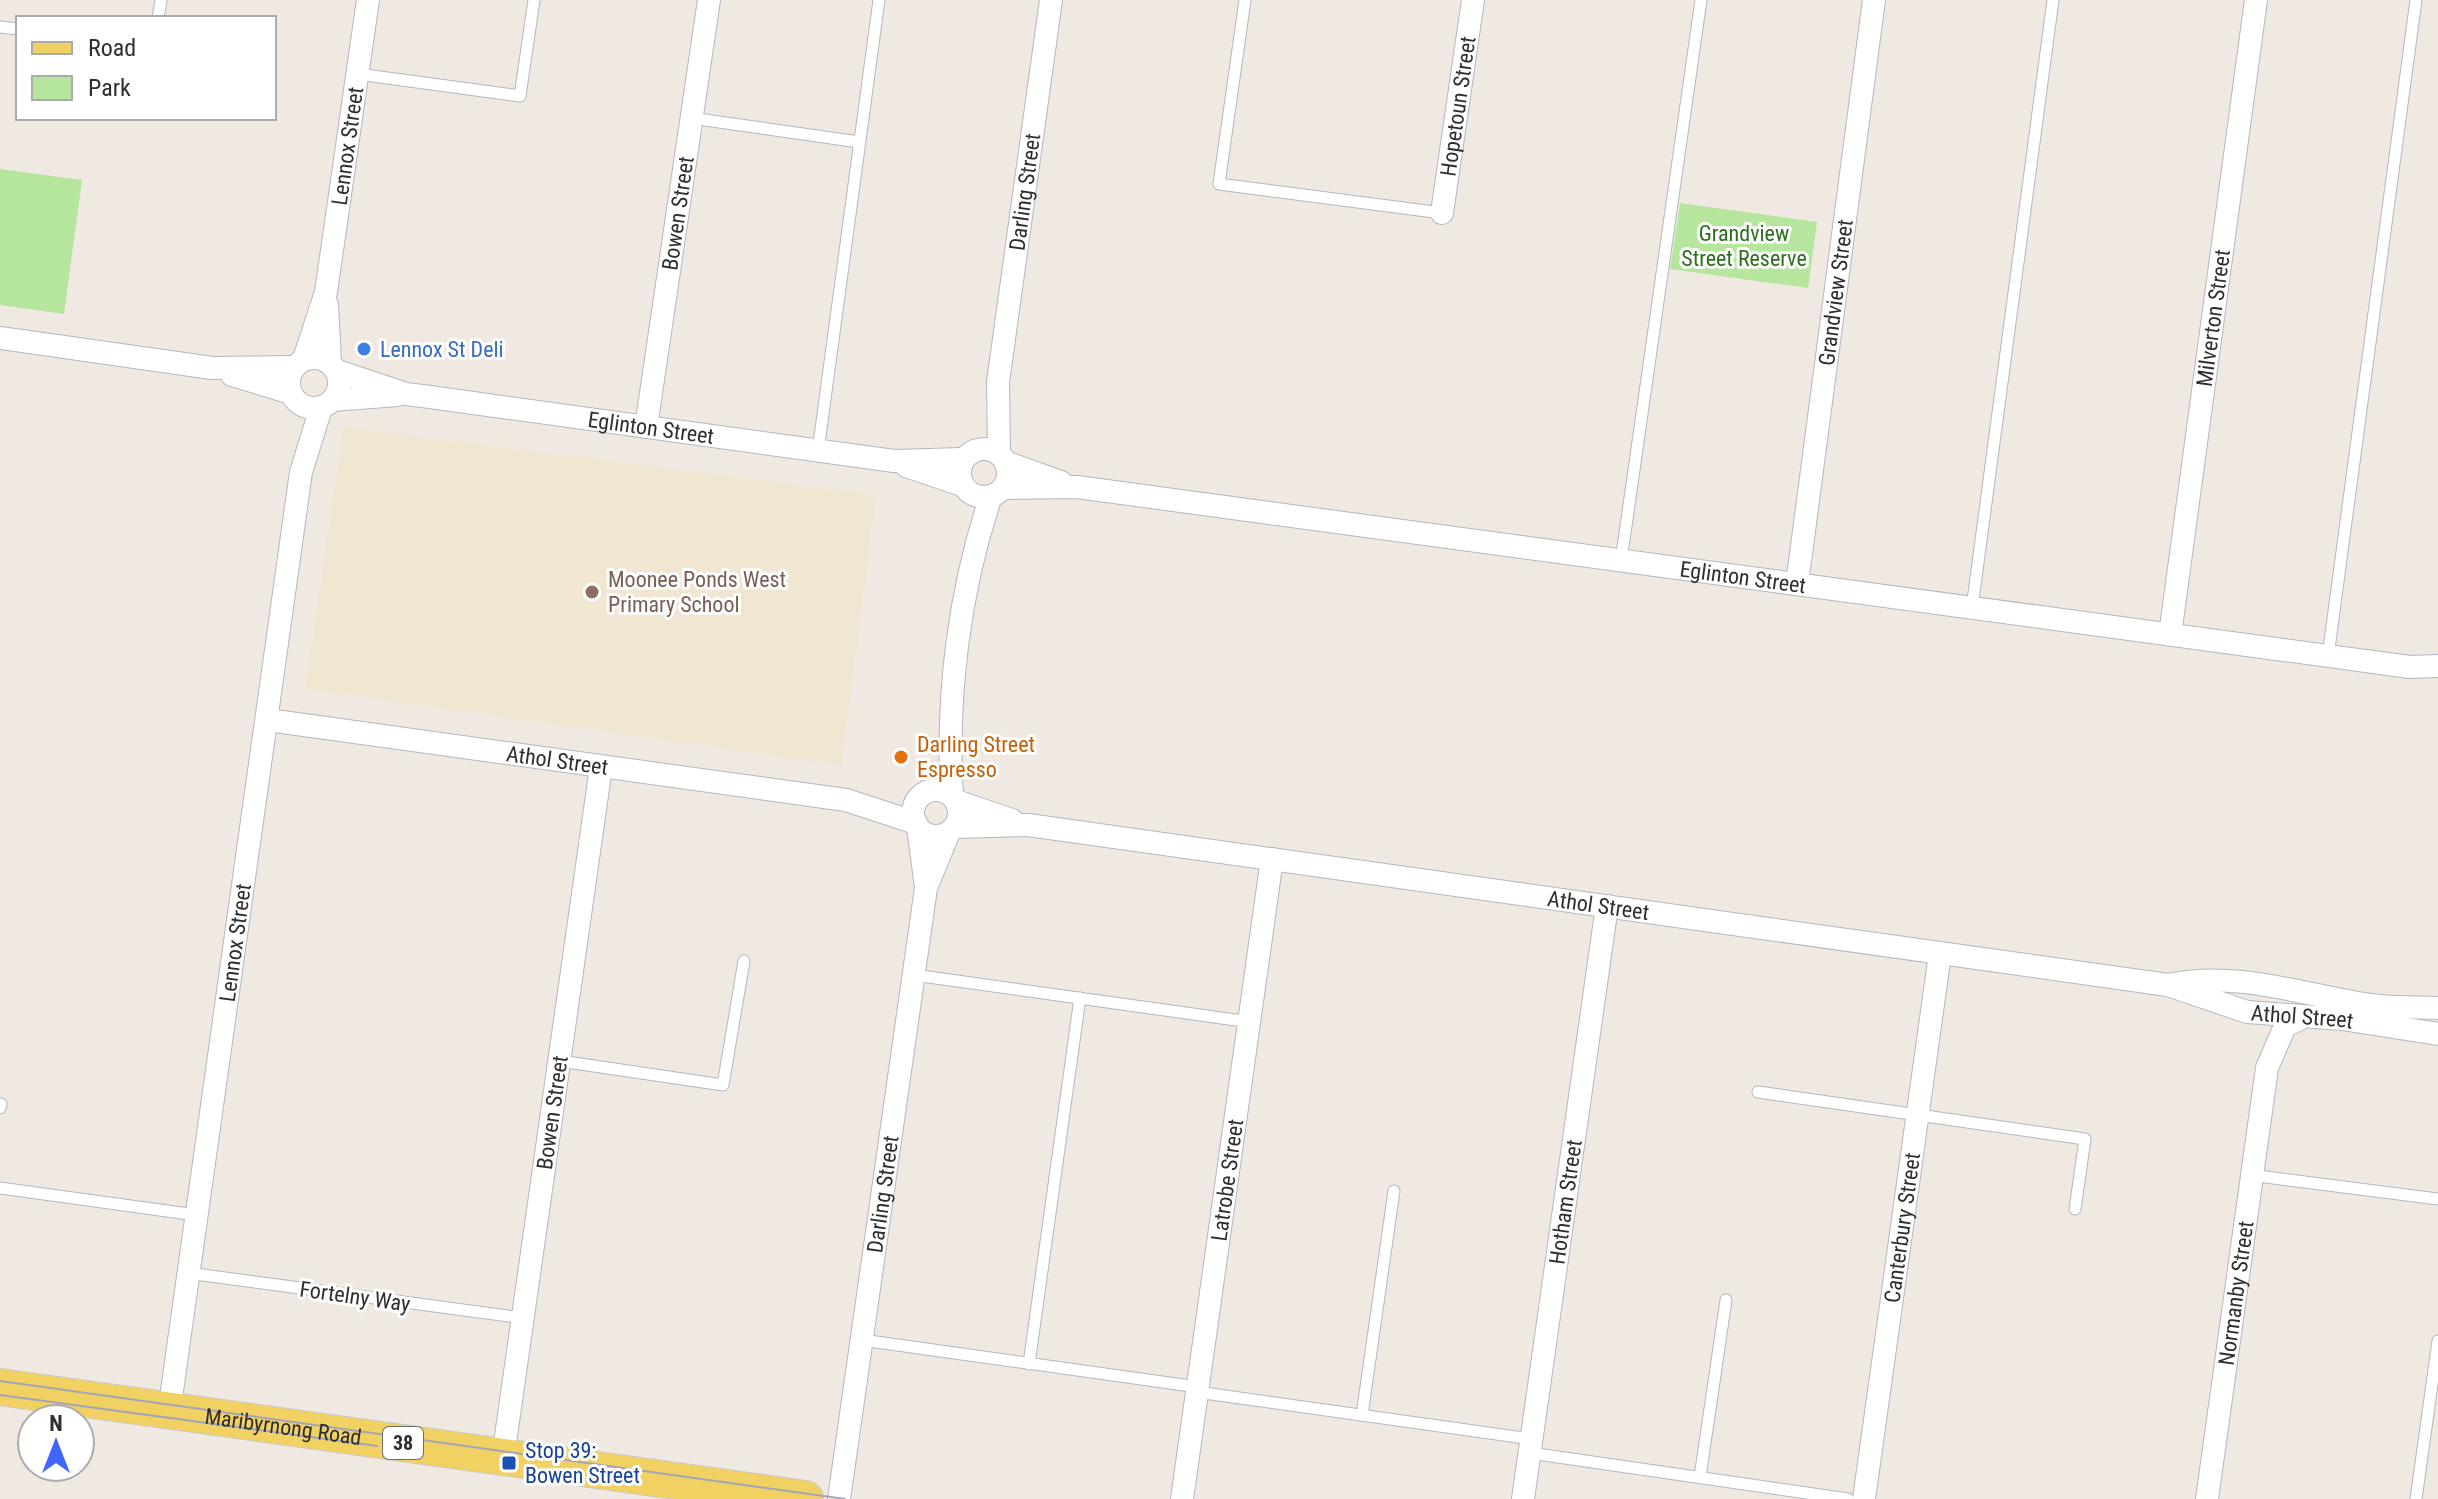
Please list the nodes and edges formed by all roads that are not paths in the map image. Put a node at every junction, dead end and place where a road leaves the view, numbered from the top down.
1 (368, 0) edge
2 (534, 0) edge
3 (709, 0) edge
4 (879, 0) edge
5 (1051, 0) edge
6 (1245, 0) edge
7 (1473, 0) edge
8 (1701, 0) edge
9 (1874, 0) edge
10 (2053, 0) edge
11 (2256, 0) edge
12 (2416, 0) edge
13 (358, 74) junction
14 (691, 118) junction
15 (859, 142) junction
16 (1442, 213) joint
17 (326, 292) junction
18 (0, 338) edge
19 (299, 363) junction
20 (334, 366) junction
21 (212, 368) junction
22 (998, 382) junction
23 (406, 394) junction
24 (311, 401) junction
25 (646, 427) junction
26 (818, 451) junction
27 (969, 455) junction
28 (1002, 458) junction
29 (894, 461) junction
30 (1077, 487) junction
31 (981, 490) junction
32 (1621, 561) junction
33 (1797, 584) junction
34 (1972, 608) junction
35 (2170, 635) junction
36 (2328, 656) junction
37 (2438, 666) edge
38 (2410, 667) junction
39 (2438, 676) edge
40 (268, 720) junction
41 (949, 726) junction
42 (601, 767) junction
43 (924, 794) junction
44 (954, 799) junction
45 (846, 800) junction
46 (917, 825) junction
47 (1028, 825) junction
48 (952, 829) junction
49 (1272, 859) junction
50 (926, 888) junction
51 (1607, 906) junction
52 (1940, 954) junction
53 (744, 961) dead end
54 (914, 975) junction
55 (2249, 984) junction
56 (2168, 985) junction
57 (2282, 989) junction
58 (1080, 998) junction
59 (2438, 1001) edge
60 (2427, 1008) edge
61 (2247, 1014) junction
62 (2290, 1021) junction
63 (1250, 1022) junction
64 (2438, 1034) edge
65 (560, 1061) junction
66 (2264, 1086) junction
67 (1758, 1092) dead end
68 (1917, 1116) junction
69 (2250, 1175) junction
70 (0, 1188) edge
71 (1394, 1191) dead end
72 (2438, 1199) edge
73 (2075, 1209) dead end
74 (196, 1215) junction
75 (188, 1273) junction
76 (1726, 1300) dead end
77 (523, 1318) junction
78 (862, 1340) junction
79 (2438, 1341) edge
80 (1029, 1364) junction
81 (0, 1387) edge
82 (1198, 1390) junction
83 (169, 1412) junction
84 (1362, 1415) junction
85 (1530, 1446) junction
86 (503, 1457) junction
87 (1700, 1477) junction
88 (767, 1496) edge
89 (805, 1499) edge
90 (839, 1499) edge
91 (1182, 1499) edge
92 (1523, 1499) edge
93 (1848, 1499) edge
94 (1864, 1499) edge
95 (2207, 1499) edge
96 (2416, 1499) edge

1 - 13 street, Lennox Street
2 - 13 lane
3 - 14 street, Bowen Street
4 - 15 lane
5 - 22 street, Darling Street
6 - 16 lane
7 - 16 street, Hopetoun Street
8 - 32 lane
9 - 33 street, Grandview Street
10 - 34 lane
11 - 35 street, Milverton Street
12 - 36 lane
13 - 17 street, Lennox Street
14 - 15 lane
14 - 25 street, Bowen Street
15 - 26 lane
17 - 19 street, Lennox Street
17 - 20 street, Lennox Street
18 - 21 street, Eglinton Street
19 - 20 street
19 - 21 street, Eglinton Street
19 - 24 street
20 - 23 street, Eglinton Street
20 - 24 street
21 - 24 street, Eglinton Street
22 - 27 street, Darling Street
22 - 28 street, Darling Street
23 - 24 street, Eglinton Street
23 - 25 street, Eglinton Street
24 - 40 street, Lennox Street
25 - 26 street, Eglinton Street
26 - 29 street, Eglinton Street
27 - 28 street
27 - 29 street, Eglinton Street
27 - 31 street
28 - 30 street, Eglinton Street
28 - 31 street
29 - 31 street, Eglinton Street
30 - 31 street, Eglinton Street
30 - 32 street, Eglinton Street
31 - 41 street
32 - 33 street, Eglinton Street
33 - 34 street, Eglinton Street
34 - 35 street, Eglinton Street
35 - 36 street, Eglinton Street
36 - 38 street, Eglinton Street
37 - 38 street, Eglinton Street
38 - 39 street, Eglinton Street
40 - 42 street, Athol Street
40 - 74 street, Lennox Street
41 - 43 street
41 - 44 street
42 - 45 street, Athol Street
42 - 65 street, Bowen Street
43 - 44 street
43 - 45 street, Athol Street
43 - 46 street
44 - 47 street, Athol Street
44 - 48 street
45 - 46 street, Athol Street
46 - 48 street
46 - 50 street, Darling Street
47 - 48 street, Athol Street
47 - 49 street, Athol Street
48 - 50 street, Darling Street
49 - 51 street, Athol Street
49 - 63 street, Latrobe Street
50 - 54 street, Darling Street
51 - 52 street, Athol Street
51 - 85 street, Hotham Street
52 - 56 street, Athol Street
52 - 68 street, Canterbury Street
53 - 65 lane
54 - 58 lane
54 - 78 street, Darling Street
55 - 56 street, Athol Street
55 - 57 street, Athol Street
55 - 61 street, Normanby Street
56 - 61 street, Athol Street
57 - 60 street, Athol Street
57 - 62 street
58 - 63 lane
58 - 80 lane
59 - 60 street
61 - 62 street, Athol Street
61 - 66 street, Normanby Street
62 - 64 street, Athol Street
62 - 66 street, Normanby Street
63 - 82 street, Latrobe Street
65 - 77 street, Bowen Street
66 - 69 street, Normanby Street
67 - 68 lane
68 - 73 lane
68 - 94 street, Canterbury Street
69 - 72 lane
69 - 95 street, Normanby Street
70 - 74 lane
71 - 84 lane
74 - 75 street, Lennox Street
75 - 77 lane, Fortelny Way
75 - 83 street, Lennox Street
76 - 87 lane
77 - 86 street, Bowen Street
78 - 80 lane
78 - 90 street, Darling Street
79 - 96 lane
80 - 82 lane
81 - 83 main road, Maribyrnong Road / 38
82 - 84 lane
82 - 91 street, Latrobe Street
83 - 86 main road, Maribyrnong Road / 38
84 - 85 lane
85 - 87 lane
85 - 92 street, Hotham Street
86 - 88 main road, Maribyrnong Road / 38
87 - 93 lane
88 - 89 main road, Maribyrnong Road / 38

